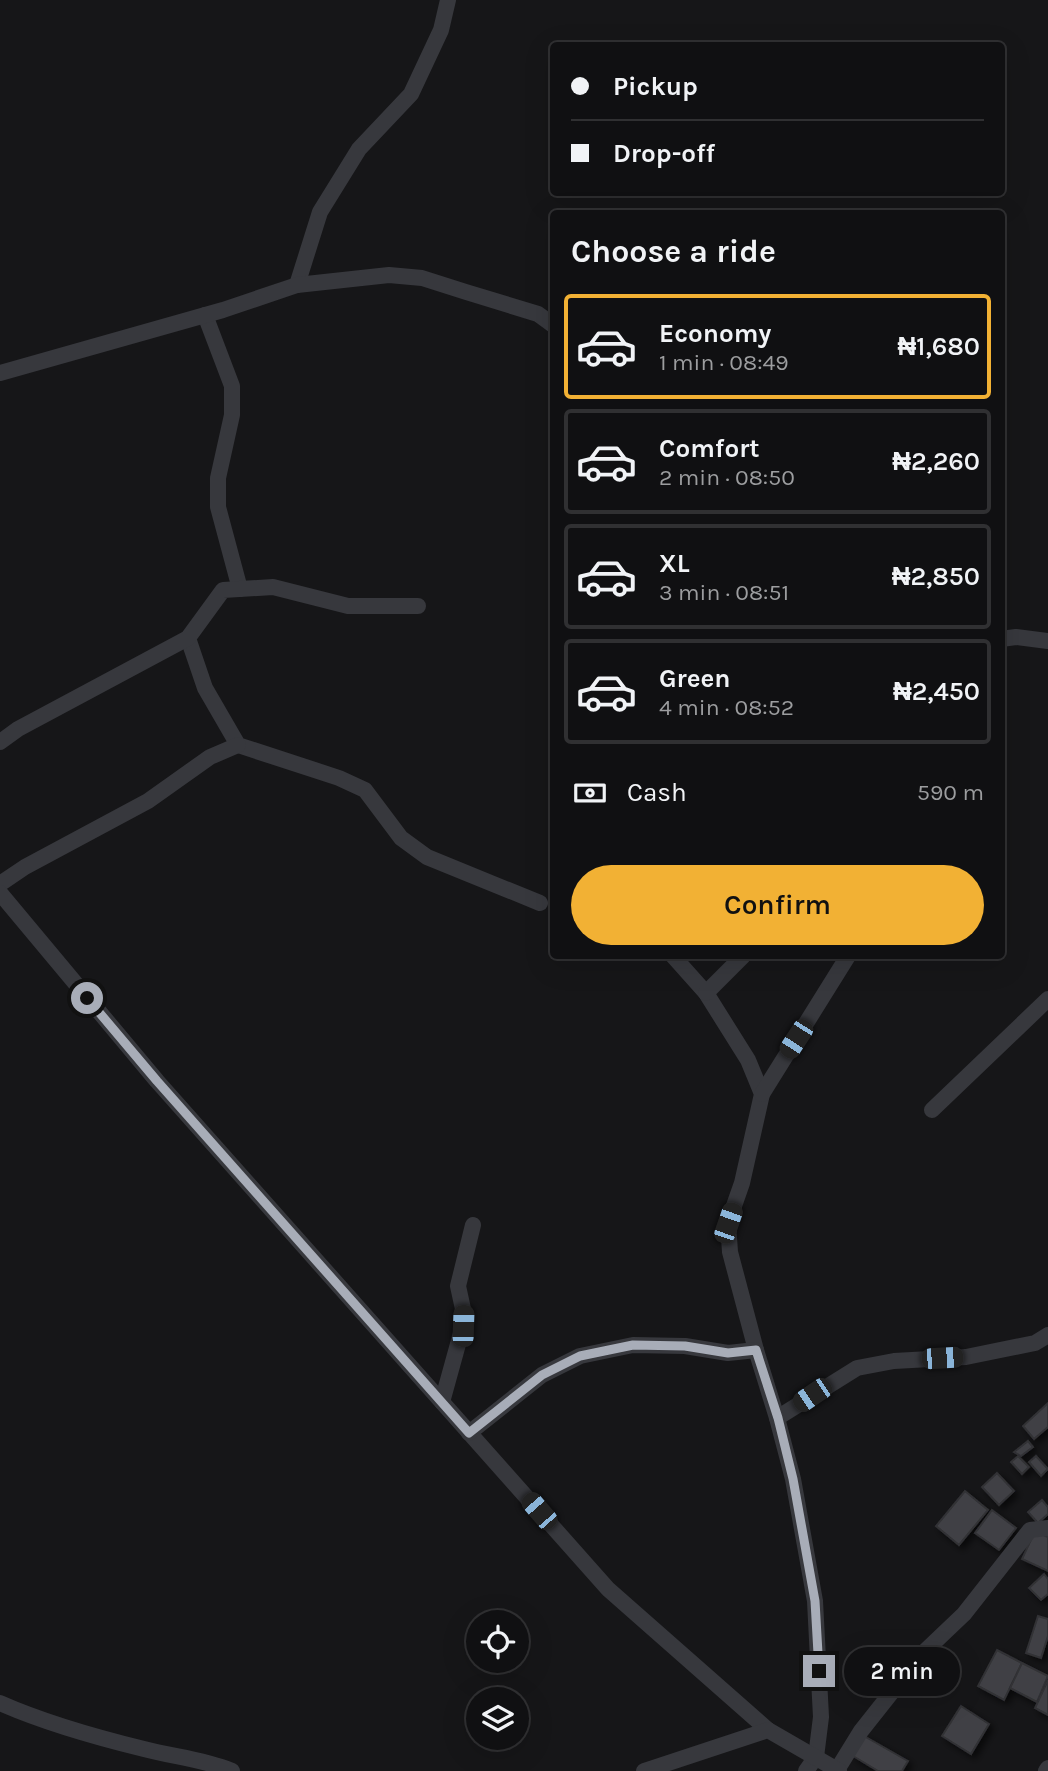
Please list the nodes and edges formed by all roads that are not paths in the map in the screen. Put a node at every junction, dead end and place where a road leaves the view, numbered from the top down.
1 (448, 0) edge
2 (298, 285) junction
3 (205, 315) junction
4 (550, 323) edge
5 (0, 373) edge
6 (240, 589) junction
7 (418, 606) dead end
8 (188, 638) junction
9 (1005, 639) edge
10 (1048, 642) edge
11 (0, 742) edge
12 (238, 745) junction
13 (0, 884) edge
14 (0, 893) edge
15 (540, 903) dead end
16 (676, 959) edge
17 (740, 959) edge
18 (846, 959) edge
19 (706, 993) junction
20 (1048, 999) edge
21 (762, 1094) junction
22 (932, 1110) dead end
23 (473, 1225) dead end
24 (1048, 1335) edge
25 (756, 1350) junction
26 (442, 1402) junction
27 (778, 1418) junction
28 (469, 1433) junction
29 (1048, 1528) edge
30 (0, 1703) edge
31 (768, 1730) junction
32 (816, 1757) junction
33 (838, 1770) edge
34 (232, 1771) edge
35 (644, 1771) edge
36 (806, 1771) edge

1 - 2 street
2 - 3 street
2 - 4 street
3 - 5 street
3 - 6 street
6 - 7 street
6 - 8 street
8 - 11 street
8 - 12 street
9 - 10 street
12 - 13 street
12 - 15 street
14 - 26 street
16 - 19 street
17 - 19 street
18 - 21 street
19 - 21 street
20 - 22 street
21 - 25 street
23 - 26 street
24 - 27 street
25 - 27 street
25 - 28 street
26 - 28 street
27 - 32 street
28 - 31 street
29 - 33 street
30 - 34 street
31 - 32 street
31 - 35 street
32 - 33 street
32 - 36 street

